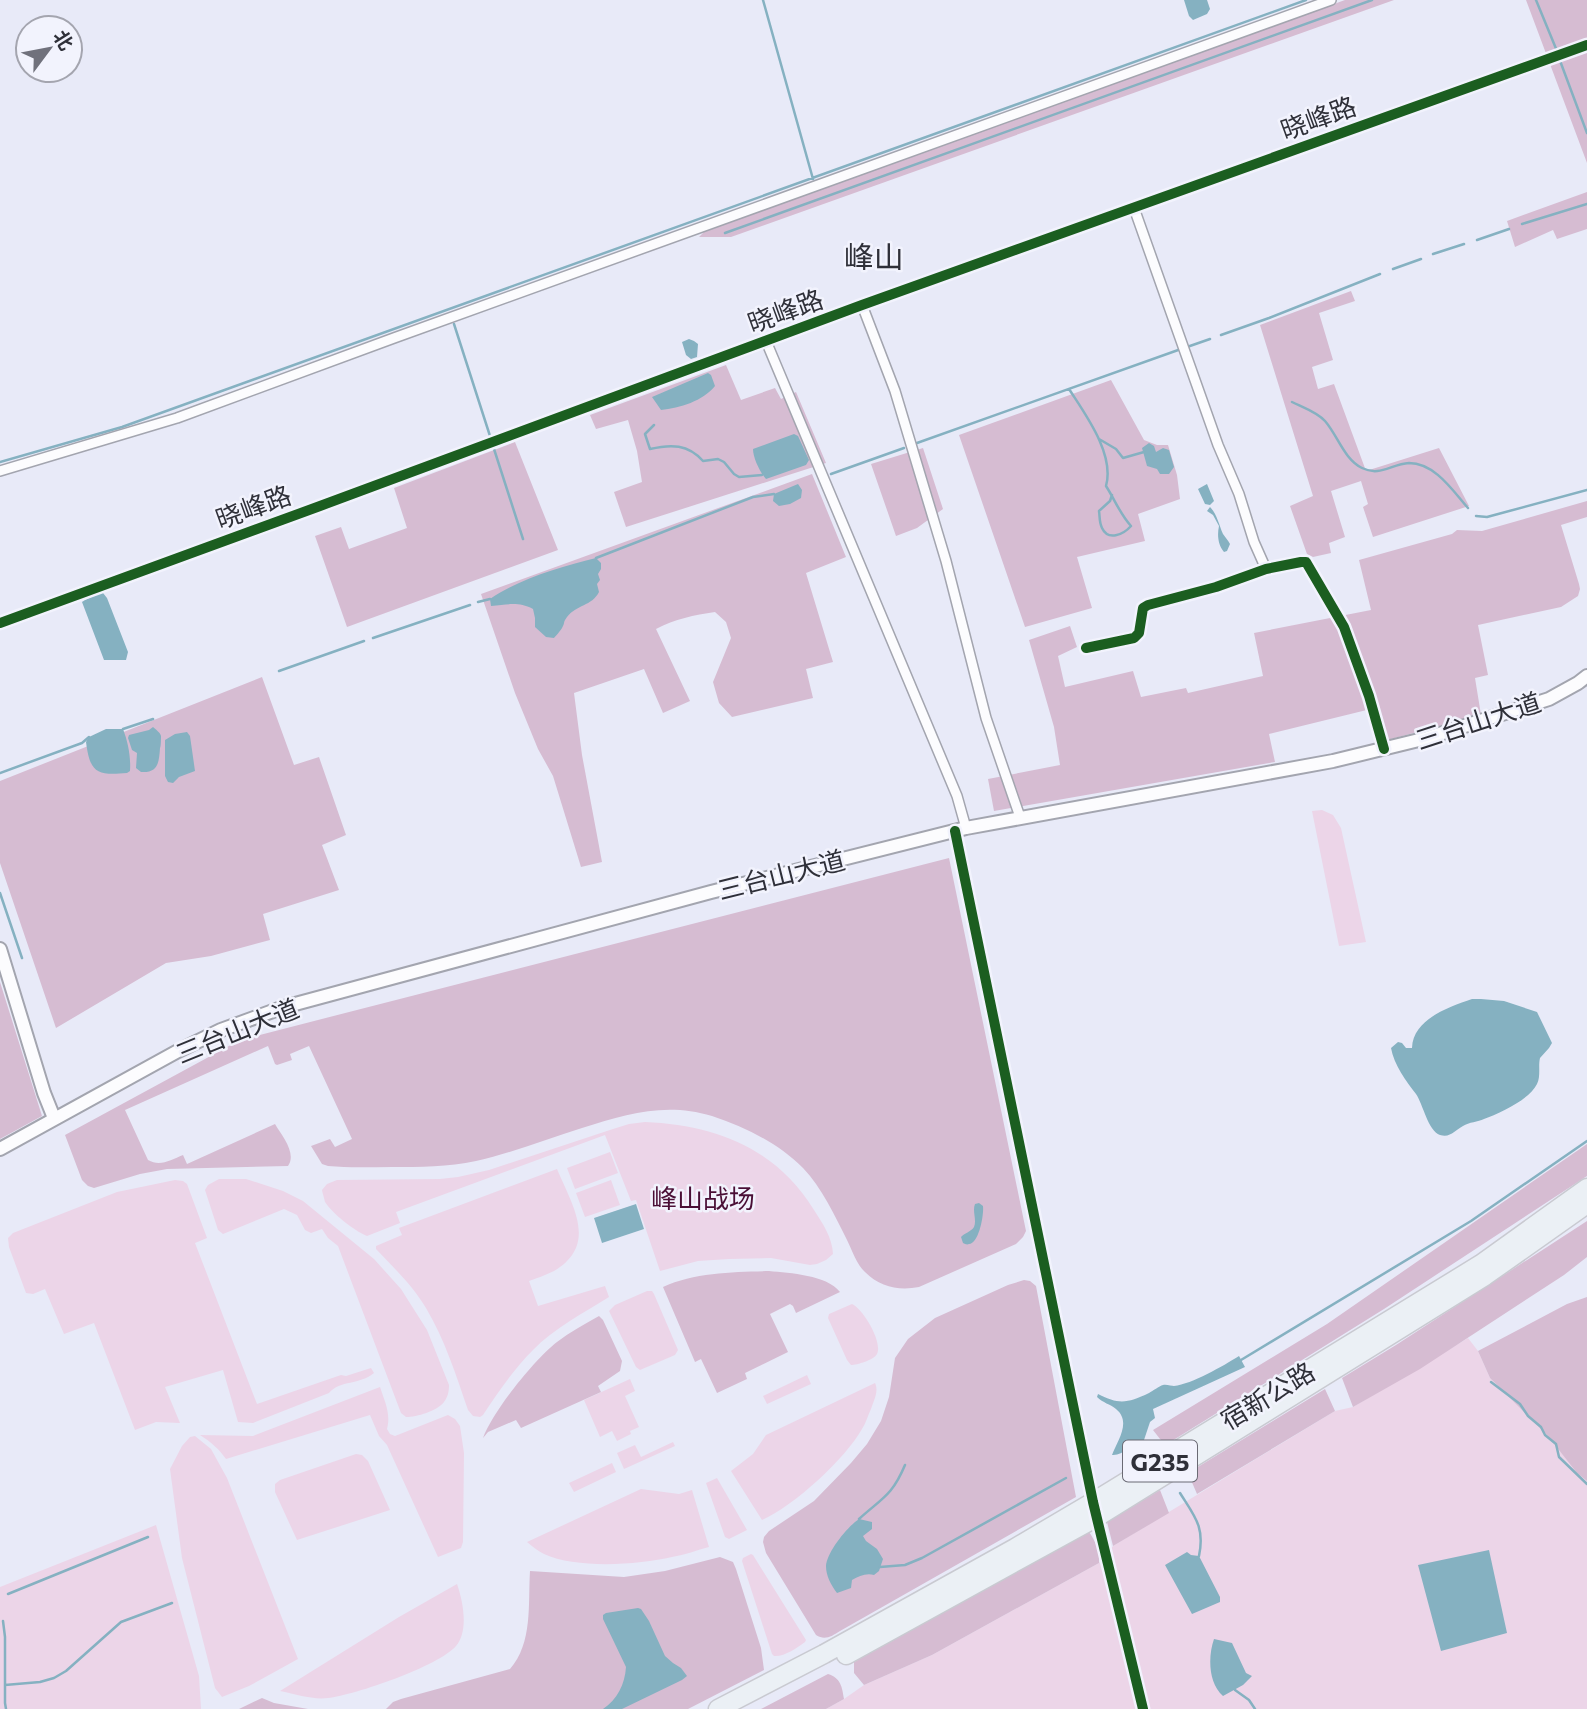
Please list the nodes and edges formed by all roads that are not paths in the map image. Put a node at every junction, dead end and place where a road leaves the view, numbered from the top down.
1 (1331, 0) edge
2 (1587, 45) edge
3 (1134, 208) junction
4 (862, 305) junction
5 (766, 341) junction
6 (0, 471) edge
7 (1266, 569) junction
8 (0, 623) edge
9 (1086, 649) dead end
10 (1587, 676) edge
11 (1587, 688) edge
12 (1549, 699) junction
13 (1384, 749) junction
14 (1020, 817) junction
15 (961, 829) junction
16 (0, 949) edge
17 (54, 1118) junction
18 (0, 1149) edge
19 (1587, 1188) edge
20 (1587, 1204) edge
21 (1095, 1509) junction
22 (718, 1709) edge
23 (744, 1709) edge
24 (1143, 1709) edge

1 - 6 street
2 - 3 street, 晓峰路
3 - 4 street, 晓峰路
3 - 7 street
4 - 5 street, 晓峰路
4 - 14 street
5 - 8 street, 晓峰路
5 - 15 street
7 - 9 street
7 - 13 street
10 - 12 main road, 三台山大道
11 - 12 main road
12 - 13 main road, 三台山大道
13 - 14 main road, 三台山大道
14 - 15 main road, 三台山大道
15 - 17 main road, 三台山大道
15 - 21 street
16 - 17 main road
17 - 18 main road, 三台山大道
19 - 21 highway, 宿新公路 / G235
20 - 21 highway, 宿新公路 / G235
21 - 22 highway, 宿新公路 / G235
21 - 23 highway, 宿新公路 / G235
21 - 24 street

